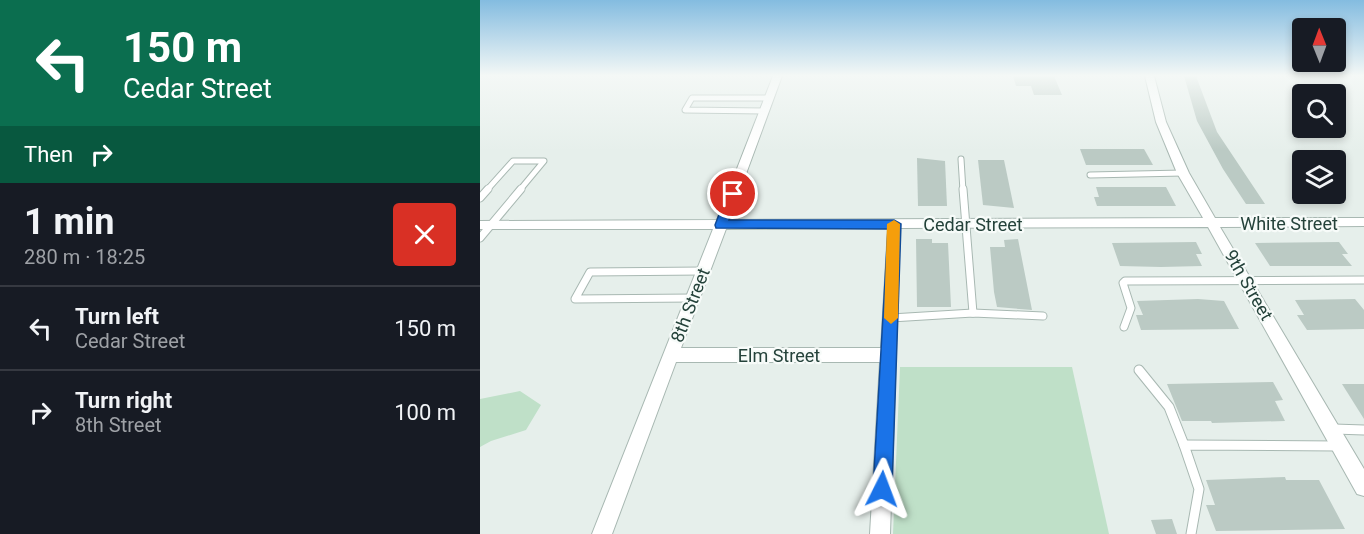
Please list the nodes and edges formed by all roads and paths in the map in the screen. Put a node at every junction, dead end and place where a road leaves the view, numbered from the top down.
1 (690, 101) edge
2 (728, 101) edge
3 (768, 101) edge
4 (1155, 101) edge
5 (767, 104) junction
6 (961, 159) dead end
7 (1183, 172) junction
8 (1090, 175) dead end
9 (480, 198) edge
10 (1364, 222) edge
11 (1213, 223) junction
12 (894, 224) junction
13 (967, 224) junction
14 (485, 225) edge
15 (721, 225) junction
16 (480, 238) edge
17 (703, 271) junction
18 (1364, 280) edge
19 (1246, 281) junction
20 (693, 298) junction
21 (973, 313) junction
22 (1044, 316) dead end
23 (891, 318) junction
24 (1124, 327) dead end
25 (670, 355) junction
26 (888, 355) junction
27 (1139, 370) dead end
28 (1331, 429) junction
29 (1364, 429) edge
30 (1184, 446) junction
31 (1341, 446) junction
32 (1364, 487) edge
33 (602, 534) edge
34 (880, 534) edge
35 (1191, 534) edge

1 - 5 lane
2 - 5 lane
3 - 5 street, 8th Street
4 - 7 street, 9th Street
5 - 15 street, 8th Street
6 - 13 lane
7 - 8 lane
7 - 11 street, 9th Street
9 - 14 lane
10 - 11 street, White Street
11 - 13 street, Cedar Street
11 - 19 street, 9th Street
12 - 13 street, Cedar Street
12 - 15 street, Cedar Street
12 - 23 street
13 - 21 lane
14 - 15 street, Cedar Street
14 - 16 lane
15 - 17 street, 8th Street
17 - 20 street, 8th Street
17 - 20 lane
18 - 19 lane
19 - 24 lane
19 - 28 street, 9th Street
20 - 25 street, 8th Street
21 - 22 lane
21 - 23 lane
23 - 26 street
25 - 26 street, Elm Street
25 - 33 street, 8th Street
26 - 34 street
27 - 30 lane
28 - 29 lane
28 - 31 street, 9th Street
30 - 31 lane
30 - 35 lane
31 - 32 street, 9th Street

